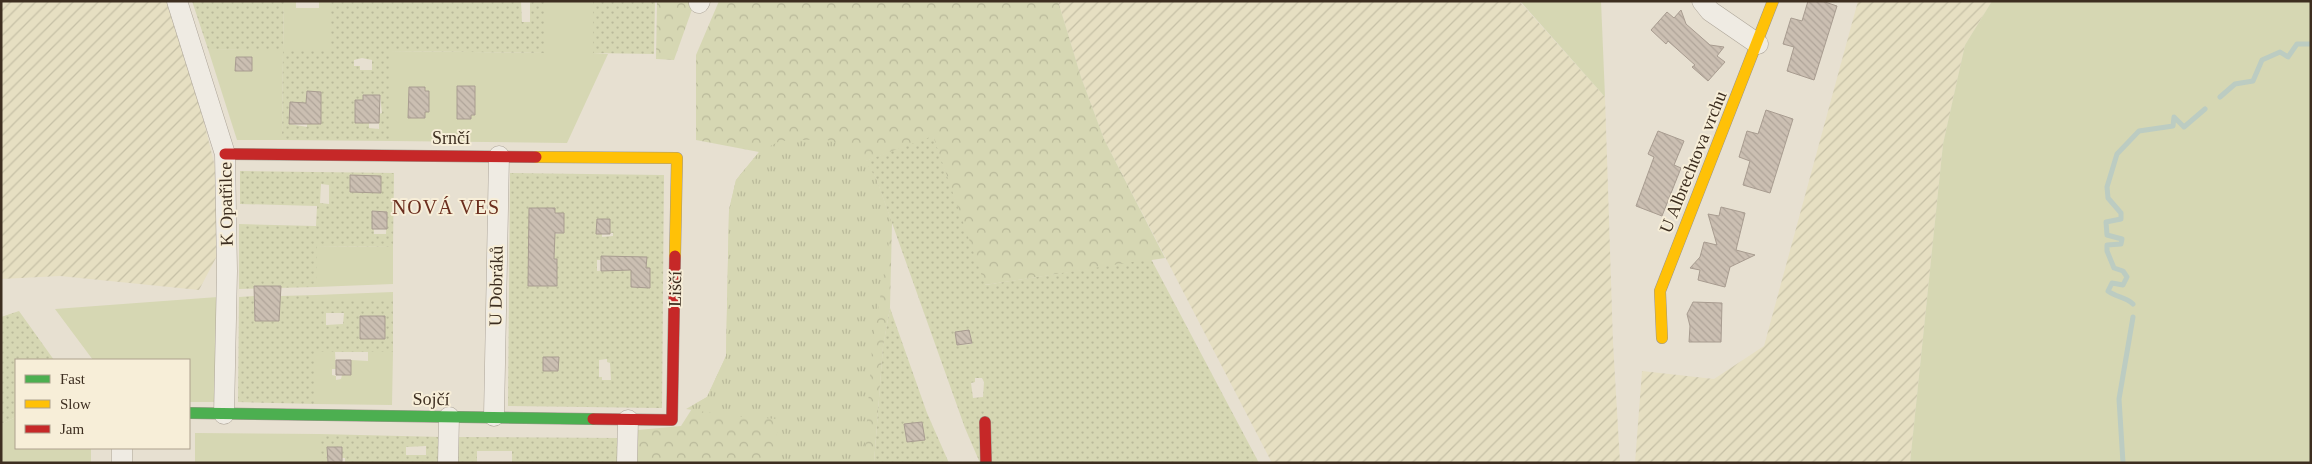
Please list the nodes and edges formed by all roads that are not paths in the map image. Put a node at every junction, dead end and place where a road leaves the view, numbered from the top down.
1 (177, 1) edge
2 (1702, 1) edge
3 (1773, 1) edge
4 (1758, 44) junction
5 (225, 154) junction
6 (498, 156) junction
7 (677, 158) joint
8 (1662, 338) dead end
9 (190, 414) edge
10 (224, 414) junction
11 (494, 416) junction
12 (449, 417) junction
13 (628, 420) junction
14 (672, 420) joint
15 (985, 422) dead end
16 (122, 449) edge
17 (122, 463) edge
18 (448, 463) edge
19 (627, 463) edge
20 (986, 463) edge

1 - 5 street, K Opatřilce
2 - 4 street
3 - 4 street, U Albrechtova vrchu
4 - 8 street, U Albrechtova vrchu
5 - 6 street, Srnčí
5 - 10 street, K Opatřilce
6 - 7 street, Srnčí
6 - 11 street, U Dobráků
7 - 14 street, Liščí
9 - 10 street, Sojčí
10 - 12 street, Sojčí
11 - 12 street, Sojčí
11 - 13 street, Sojčí
12 - 18 street
13 - 14 street, Sojčí
13 - 19 street
15 - 20 street
16 - 17 street

